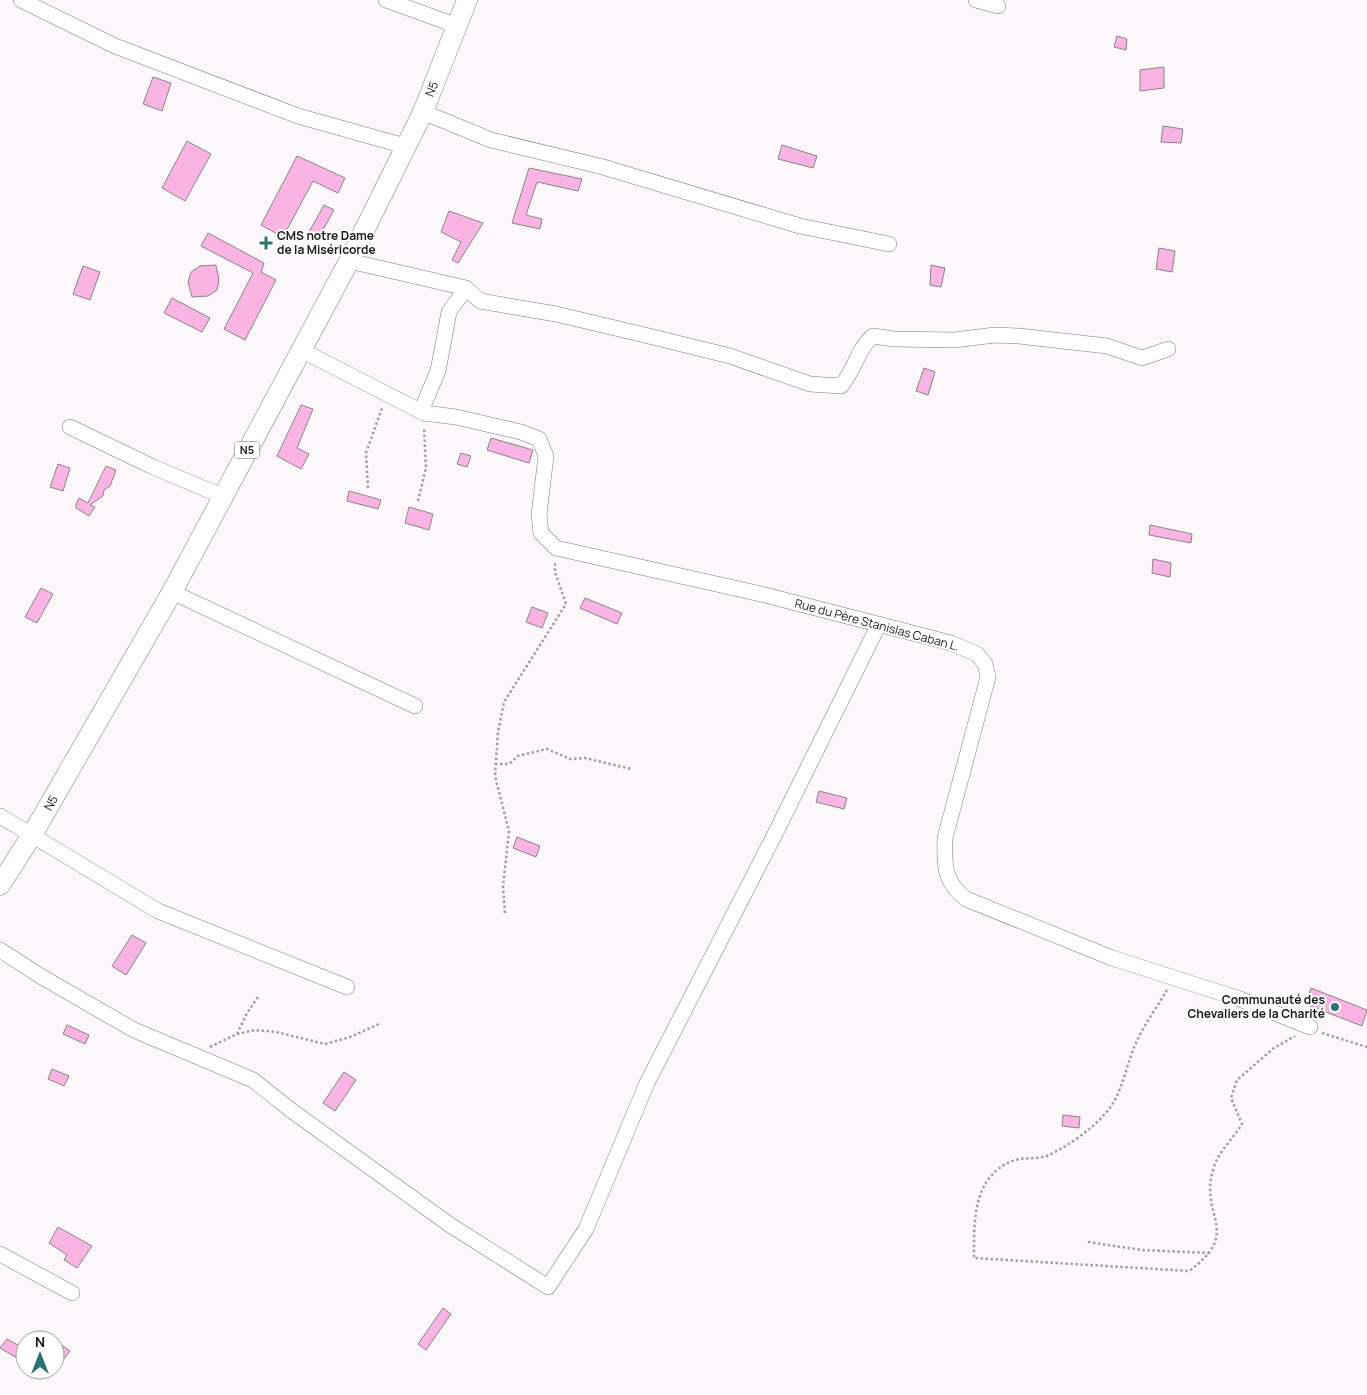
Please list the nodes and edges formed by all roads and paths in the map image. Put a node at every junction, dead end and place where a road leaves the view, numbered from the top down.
1 (21, 0) edge
2 (386, 0) edge
3 (467, 0) edge
4 (976, 0) edge
5 (998, 6) dead end
6 (458, 26) junction
7 (423, 112) junction
8 (405, 146) junction
9 (889, 244) dead end
10 (349, 261) junction
11 (466, 288) junction
12 (1168, 349) dead end
13 (301, 350) junction
14 (387, 394) junction
15 (423, 412) junction
16 (70, 428) dead end
17 (368, 488) dead end
18 (222, 496) junction
19 (418, 501) dead end
20 (556, 548) junction
21 (172, 592) junction
22 (879, 624) junction
23 (415, 706) dead end
24 (495, 764) junction
25 (631, 769) dead end
26 (0, 816) edge
27 (32, 835) junction
28 (0, 885) edge
29 (505, 913) dead end
30 (0, 950) edge
31 (1174, 978) junction
32 (347, 987) dead end
33 (258, 997) dead end
34 (379, 1024) dead end
35 (1310, 1027) junction
36 (237, 1034) junction
37 (1367, 1047) edge
38 (194, 1056) junction
39 (1088, 1242) dead end
40 (1209, 1253) junction
41 (0, 1254) edge
42 (72, 1294) dead end

1 - 8 street
2 - 6 street
3 - 6 main road, N5 / N5
4 - 5 street
6 - 7 main road, N5 / N5
7 - 8 main road, N5 / N5
7 - 9 street
8 - 10 main road, N5 / N5
10 - 11 street
10 - 13 main road, N5 / N5
11 - 12 street
11 - 15 street
13 - 14 street
13 - 18 main road, N5 / N5
14 - 15 street
14 - 17 path
15 - 19 path
15 - 20 street
16 - 18 street
18 - 21 main road, N5 / N5
20 - 22 street, Rue du Père Stanislas Caban L.
20 - 24 path
21 - 23 street
21 - 27 main road, N5 / N5
22 - 31 street, Rue du Père Stanislas Caban L.
22 - 38 street
24 - 25 path
24 - 29 path
26 - 27 street
27 - 28 main road, N5 / N5
27 - 32 street
30 - 38 street
31 - 35 street, Rue du Père Stanislas Caban L.
31 - 40 path
33 - 36 path
34 - 36 path
35 - 37 path
35 - 40 path
36 - 38 path
39 - 40 path
41 - 42 street

